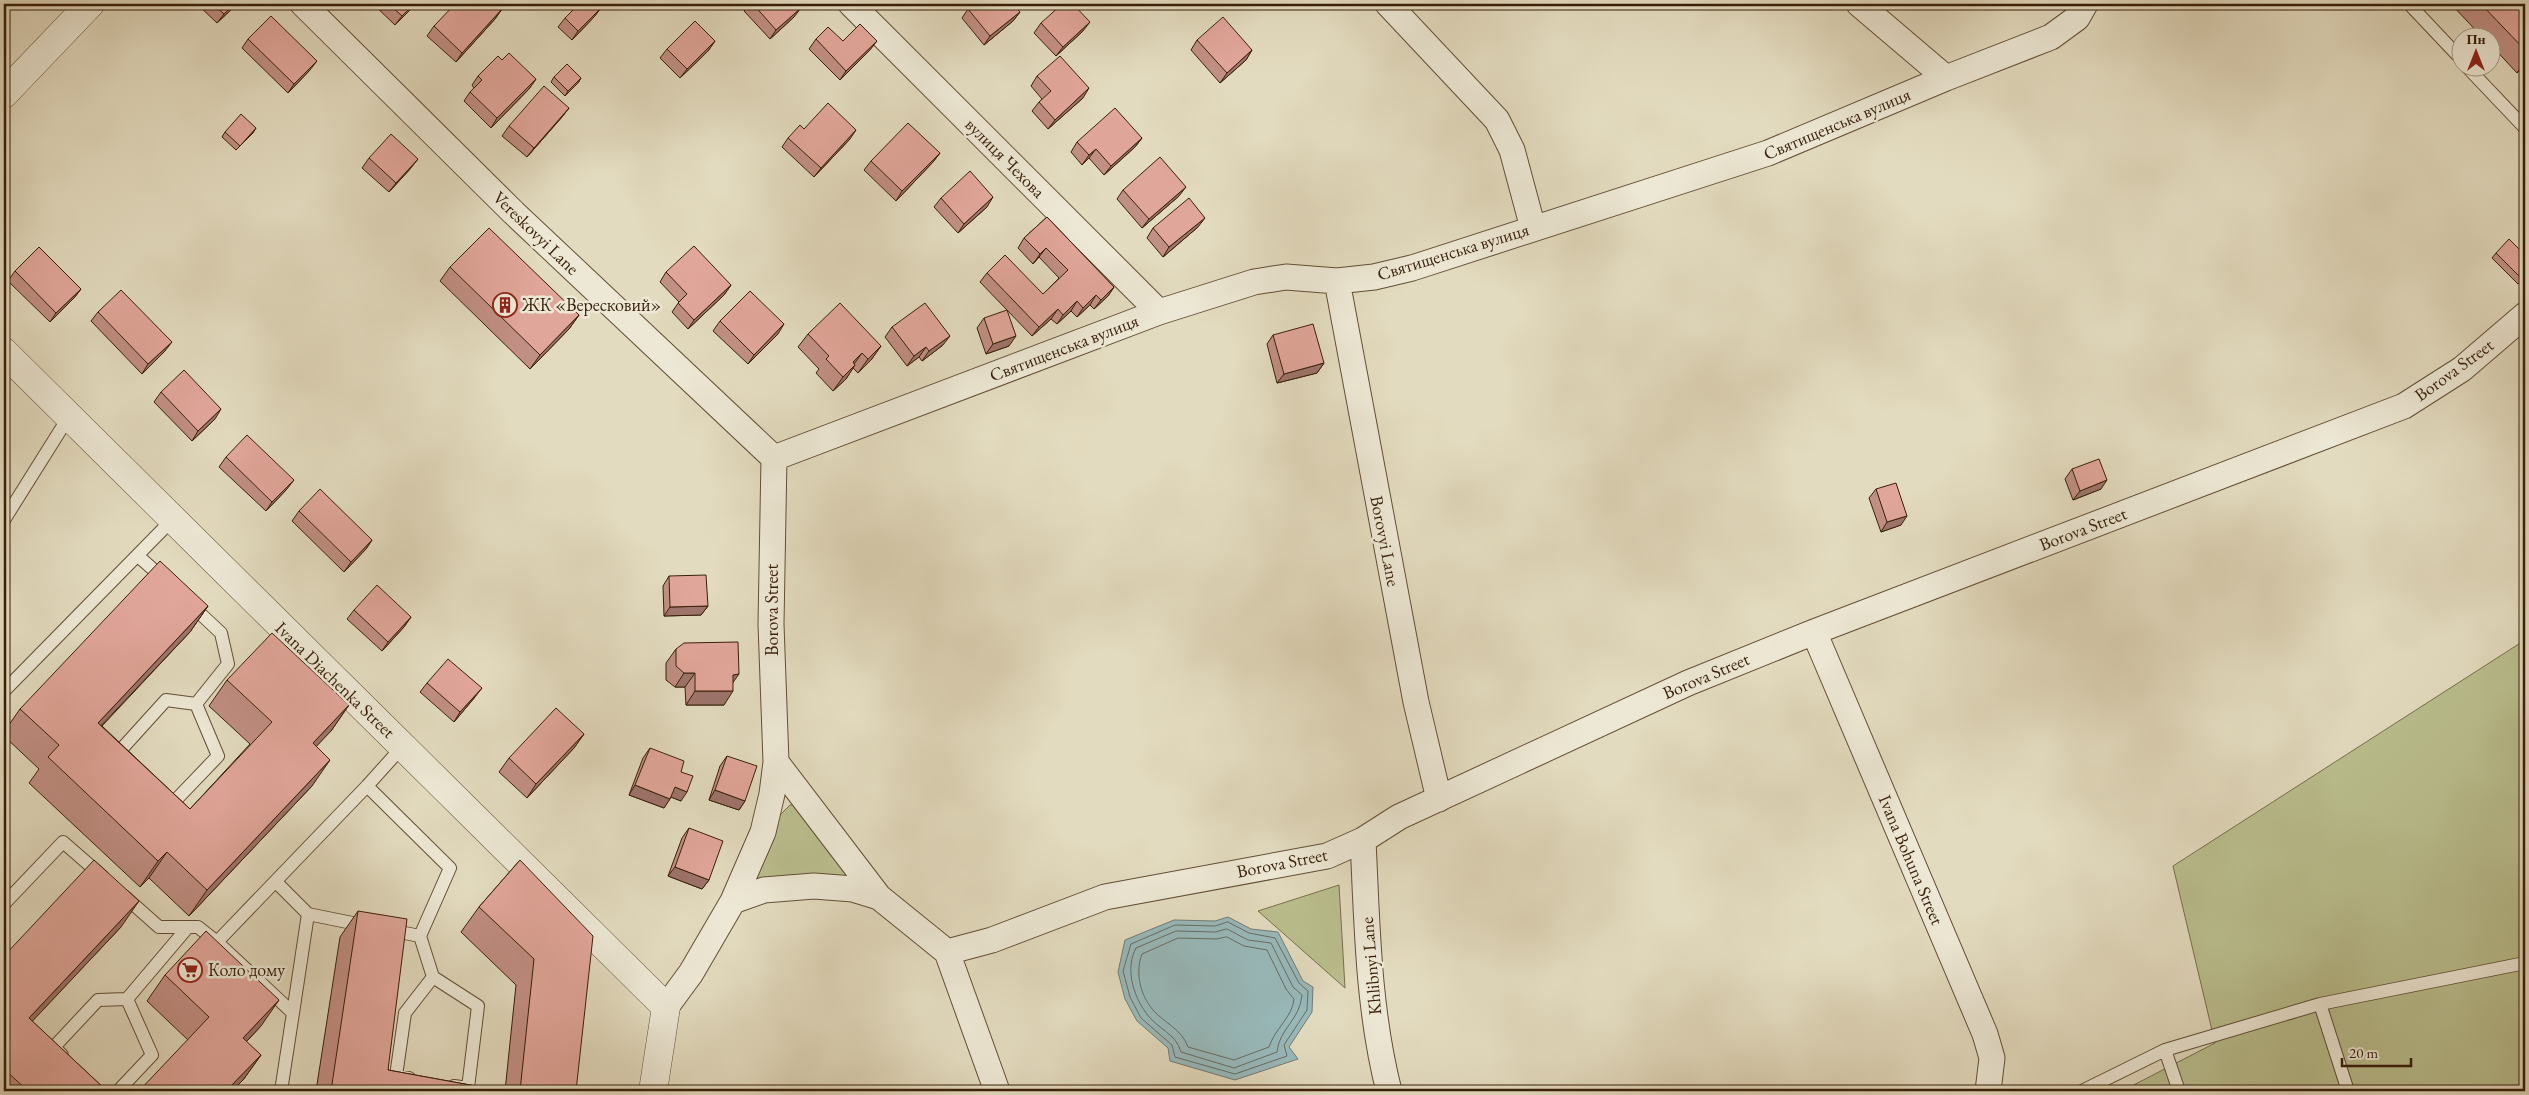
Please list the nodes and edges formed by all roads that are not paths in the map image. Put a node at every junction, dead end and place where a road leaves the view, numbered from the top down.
1 (90, 4) edge
2 (303, 4) edge
3 (850, 4) edge
4 (1388, 4) edge
5 (1859, 4) edge
6 (2086, 4) edge
7 (2408, 4) edge
8 (2452, 50) edge
9 (1946, 78) junction
10 (2478, 78) edge
11 (4, 94) edge
12 (2525, 128) edge
13 (1533, 228) junction
14 (1337, 280) junction
15 (1159, 312) junction
16 (2525, 315) edge
17 (4, 352) edge
18 (68, 418) junction
19 (774, 458) junction
20 (4, 520) edge
21 (172, 520) junction
22 (138, 556) junction
23 (1814, 632) junction
24 (4, 691) edge
25 (196, 704) junction
26 (403, 746) junction
27 (776, 762) junction
28 (131, 766) edge
29 (367, 786) junction
30 (159, 792) edge
31 (1439, 799) junction
32 (1363, 840) junction
33 (276, 882) junction
34 (879, 897) junction
35 (733, 901) junction
36 (4, 904) edge
37 (308, 914) junction
38 (188, 927) junction
39 (420, 936) junction
40 (217, 942) junction
41 (947, 952) junction
42 (2525, 963) edge
43 (433, 977) junction
44 (126, 999) junction
45 (2320, 1004) junction
46 (666, 1007) junction
47 (293, 1013) junction
48 (2165, 1050) junction
49 (74, 1066) edge
50 (423, 1080) edge
51 (441, 1084) edge
52 (118, 1091) edge
53 (281, 1091) edge
54 (653, 1091) edge
55 (997, 1091) edge
56 (1389, 1091) edge
57 (1988, 1091) edge
58 (2082, 1091) edge
59 (2178, 1091) edge
60 (2348, 1091) edge

1 - 11 street
2 - 19 street, Vereskovyi Lane
3 - 15 street, вулиця Чехова
4 - 13 street
5 - 9 street
6 - 9 street, Святищенська вулиця
7 - 8 lane
9 - 13 street, Святищенська вулиця
10 - 12 lane
13 - 14 street, Святищенська вулиця
14 - 15 street, Святищенська вулиця
14 - 31 street, Borovyi Lane
15 - 19 street, Святищенська вулиця
16 - 23 street, Borova Street
17 - 18 street, Ivana Diachenka Street
18 - 20 lane
18 - 21 street, Ivana Diachenka Street
19 - 27 street, Borova Street
21 - 22 lane
21 - 26 street, Ivana Diachenka Street
22 - 24 lane
22 - 25 lane
23 - 31 street, Borova Street
23 - 57 street, Ivana Bohuna Street
25 - 28 lane
25 - 30 lane
26 - 29 lane
26 - 46 street, Ivana Diachenka Street
27 - 34 street
27 - 35 street, Borova Street
29 - 33 lane
29 - 39 lane
31 - 32 street, Borova Street
32 - 41 street, Borova Street
32 - 56 street, Khlibnyi Lane
33 - 37 lane
33 - 40 lane
34 - 35 street
34 - 41 street
35 - 46 street, Borova Street
36 - 38 lane
37 - 39 lane
37 - 47 lane
38 - 40 lane
38 - 44 lane
39 - 43 lane
40 - 47 lane
41 - 55 street
42 - 45 lane
43 - 50 lane
43 - 51 lane
44 - 49 lane
44 - 52 lane
45 - 48 lane
45 - 60 lane
46 - 54 street, Borova Street
47 - 53 lane
48 - 58 lane
48 - 59 lane

